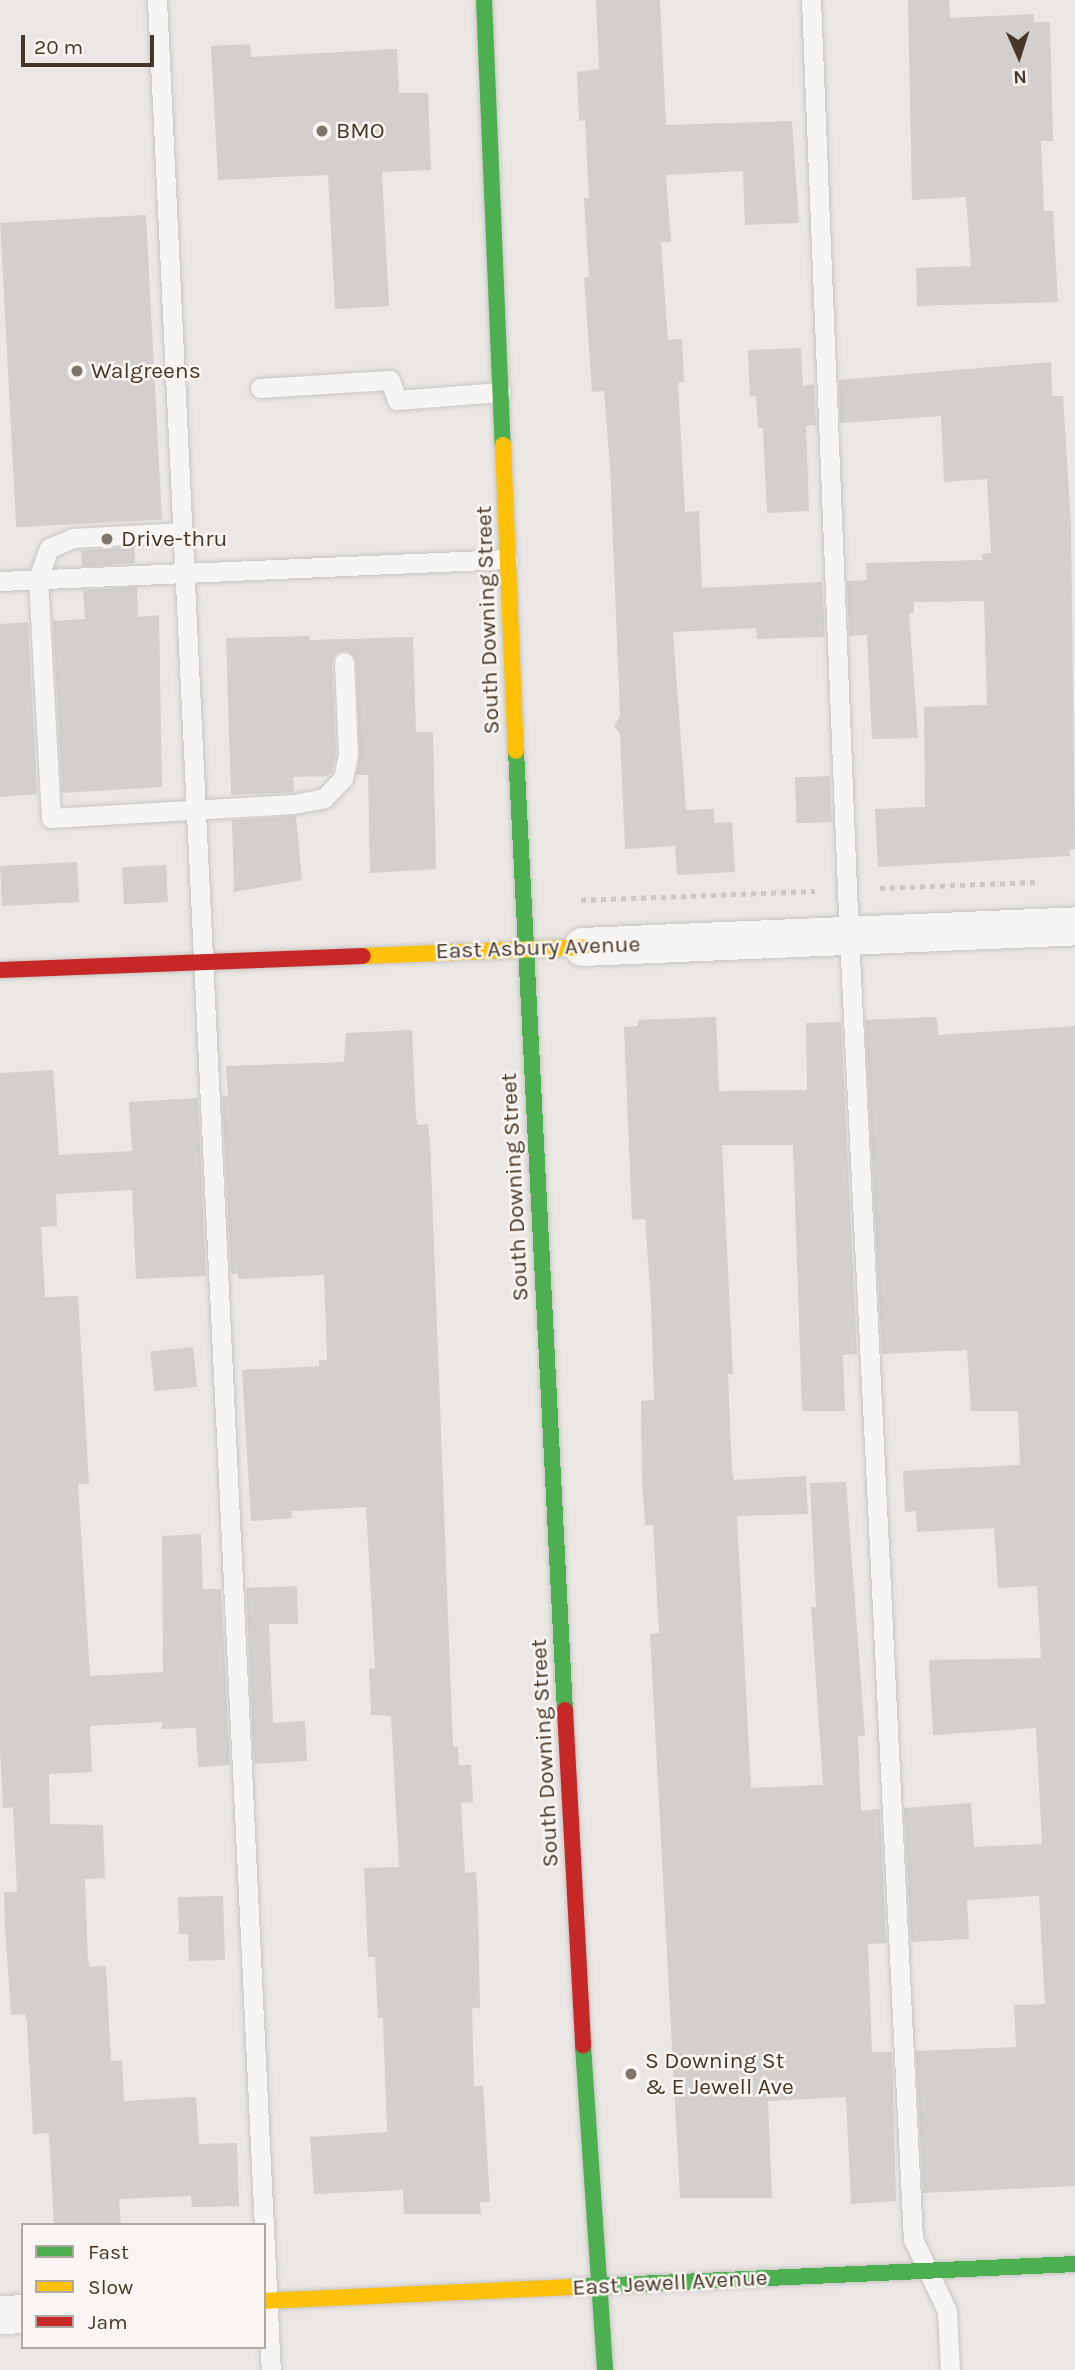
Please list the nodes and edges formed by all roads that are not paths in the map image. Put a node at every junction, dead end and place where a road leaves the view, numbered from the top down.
1 (157, 0) edge
2 (484, 0) edge
3 (811, 0) edge
4 (260, 388) dead end
5 (501, 392) junction
6 (183, 533) junction
7 (508, 559) junction
8 (185, 574) junction
9 (38, 579) junction
10 (0, 581) edge
11 (344, 662) dead end
12 (196, 809) junction
13 (1075, 926) edge
14 (849, 936) junction
15 (583, 947) joint
16 (525, 949) junction
17 (204, 960) junction
18 (0, 970) edge
19 (262, 2223) edge
20 (1075, 2264) edge
21 (928, 2271) junction
22 (598, 2286) junction
23 (266, 2301) edge
24 (21, 2314) edge
25 (0, 2315) edge
26 (271, 2370) edge
27 (605, 2370) edge
28 (950, 2370) edge

1 - 6 lane
2 - 5 main road, South Downing Street
3 - 14 lane
4 - 5 lane
5 - 7 main road, South Downing Street
6 - 8 lane
6 - 9 lane
7 - 8 lane
7 - 16 main road, South Downing Street
8 - 9 lane
8 - 12 lane
9 - 10 lane
9 - 12 lane
11 - 12 lane
12 - 17 lane
13 - 14 street, East Asbury Avenue
14 - 15 street, East Asbury Avenue
14 - 21 lane
15 - 16 main road, East Asbury Avenue
16 - 17 main road, East Asbury Avenue
16 - 22 main road, South Downing Street
17 - 18 main road, East Asbury Avenue
17 - 19 lane
20 - 21 main road, East Jewell Avenue
21 - 22 main road, East Jewell Avenue
21 - 28 lane
22 - 23 main road, East Jewell Avenue
22 - 27 main road, South Downing Street
23 - 26 lane
24 - 25 street

